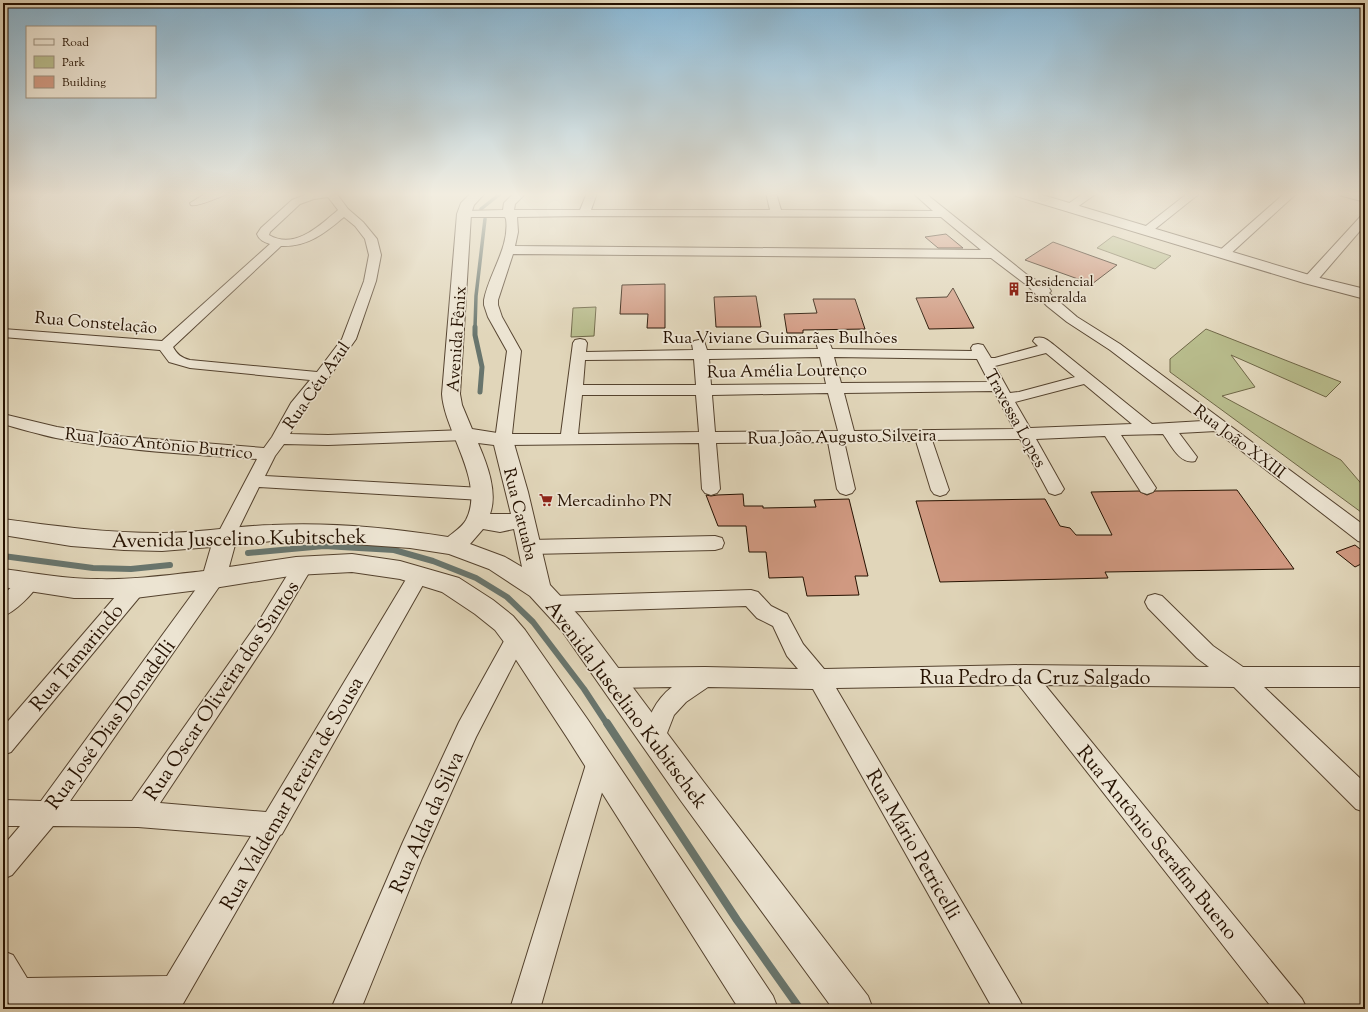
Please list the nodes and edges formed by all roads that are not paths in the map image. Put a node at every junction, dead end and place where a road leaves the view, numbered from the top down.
1 (269, 240) edge
2 (301, 240) edge
3 (371, 240) edge
4 (462, 240) edge
5 (509, 240) edge
6 (976, 240) edge
7 (1177, 240) edge
8 (1239, 240) edge
9 (1345, 240) edge
10 (278, 243) junction
11 (507, 250) junction
12 (993, 254) junction
13 (1223, 254) junction
14 (1310, 280) junction
15 (1365, 294) edge
16 (3, 332) edge
17 (165, 346) junction
18 (825, 347) junction
19 (700, 349) junction
20 (981, 355) junction
21 (322, 376) junction
22 (1086, 378) junction
23 (835, 388) junction
24 (575, 390) junction
25 (703, 390) junction
26 (1002, 392) junction
27 (3, 419) edge
28 (1219, 426) junction
29 (1148, 428) junction
30 (1167, 428) junction
31 (1109, 430) junction
32 (1025, 434) junction
33 (465, 435) junction
34 (922, 435) junction
35 (841, 436) junction
36 (707, 437) junction
37 (569, 438) junction
38 (279, 439) junction
39 (503, 440) junction
40 (268, 454) junction
41 (1190, 457) dead end
42 (254, 481) junction
43 (1148, 488) dead end
44 (711, 489) dead end
45 (1055, 489) dead end
46 (846, 490) dead end
47 (940, 490) dead end
48 (482, 494) junction
49 (523, 518) junction
50 (477, 519) junction
51 (3, 527) edge
52 (1365, 536) edge
53 (225, 537) junction
54 (715, 543) dead end
55 (452, 546) junction
56 (530, 547) junction
57 (303, 566) junction
58 (418, 576) junction
59 (3, 578) edge
60 (214, 579) junction
61 (29, 583) junction
62 (134, 588) junction
63 (546, 596) junction
64 (1155, 602) dead end
65 (3, 608) edge
66 (516, 638) junction
67 (1024, 675) junction
68 (705, 677) junction
69 (1239, 677) junction
70 (1365, 677) edge
71 (611, 678) junction
72 (819, 679) junction
73 (654, 738) junction
74 (3, 744) edge
75 (599, 761) junction
76 (1365, 800) edge
77 (3, 813) edge
78 (46, 813) junction
79 (138, 814) junction
80 (273, 824) junction
81 (3, 866) edge
82 (3, 965) edge
83 (169, 1000) edge
84 (24, 1001) edge
85 (346, 1009) edge
86 (526, 1009) edge
87 (760, 1009) edge
88 (855, 1009) edge
89 (1009, 1009) edge
90 (1292, 1009) edge

1 - 10 street
2 - 10 street
3 - 21 street, Rua Céu Azul
4 - 33 street, Avenida Fênix
5 - 11 street
6 - 12 street, Rua João XXIII
7 - 13 street
8 - 13 street
9 - 14 street
10 - 17 street
11 - 12 street
11 - 39 street
12 - 28 street, Rua João XXIII
13 - 14 street
14 - 15 street
16 - 17 street, Rua Constelação
17 - 21 street, Rua Constelação
18 - 19 street, Rua Viviane Guimarães Bulhões
18 - 20 street, Rua Viviane Guimarães Bulhões
18 - 23 street
19 - 24 street, Rua Viviane Guimarães Bulhões
19 - 25 street
20 - 22 street, Rua Viviane Guimarães Bulhões
20 - 26 street, Travessa Lopes
21 - 38 street, Rua Céu Azul
22 - 26 street, Rua Amélia Lourenço
22 - 29 street
23 - 25 street, Rua Amélia Lourenço
23 - 26 street, Rua Amélia Lourenço
23 - 35 street
24 - 25 street, Rua Amélia Lourenço
24 - 37 street
25 - 36 street
26 - 32 street, Travessa Lopes
27 - 40 street, Rua João Antônio Butrico
28 - 30 street, Rua João Augusto Silveira
28 - 52 street, Rua João XXIII
29 - 30 street, Rua João Augusto Silveira
29 - 31 street, Rua João Augusto Silveira
30 - 41 street
31 - 32 street, Rua João Augusto Silveira
31 - 43 street
32 - 34 street, Rua João Augusto Silveira
32 - 45 street, Travessa Lopes
33 - 38 street
33 - 39 street, Rua João Augusto Silveira
33 - 48 street, Avenida Fênix
34 - 35 street, Rua João Augusto Silveira
34 - 47 street
35 - 36 street, Rua João Augusto Silveira
35 - 46 street
36 - 37 street, Rua João Augusto Silveira
36 - 44 street
37 - 39 street, Rua João Augusto Silveira
38 - 40 street, Rua Céu Azul
39 - 49 street, Rua Catuaba
40 - 42 street, Rua Céu Azul
42 - 48 street
42 - 53 street, Rua Céu Azul
48 - 50 street, Avenida Fênix
49 - 50 street
49 - 56 street, Rua Catuaba
50 - 55 street, Avenida Fênix
51 - 53 street, Avenida Juscelino Kubitschek
53 - 55 street, Avenida Juscelino Kubitschek
53 - 60 street, Rua Céu Azul
54 - 56 street
55 - 63 street, Avenida Juscelino Kubitschek
56 - 63 street, Rua Catuaba
57 - 58 street, Avenida Juscelino Kubitschek
57 - 60 street, Avenida Juscelino Kubitschek
57 - 79 street, Rua Oscar Oliveira dos Santos
58 - 66 street, Avenida Juscelino Kubitschek
58 - 80 street, Rua Valdemar Pereira de Sousa
59 - 61 street, Avenida Juscelino Kubitschek
60 - 62 street, Avenida Juscelino Kubitschek
60 - 78 street, Rua José Dias Donadelli
61 - 62 street, Avenida Juscelino Kubitschek
61 - 65 street
62 - 74 street, Rua Tamarindo
63 - 71 street, Avenida Juscelino Kubitschek
63 - 72 street, Rua Mário Petricelli
64 - 69 street
66 - 75 street, Avenida Juscelino Kubitschek
66 - 85 street, Rua Alda da Silva
67 - 69 street, Rua Pedro da Cruz Salgado
67 - 72 street, Rua Pedro da Cruz Salgado
67 - 90 street, Rua Antônio Serafim Bueno
68 - 71 street, Rua Pedro da Cruz Salgado
68 - 72 street, Rua Pedro da Cruz Salgado
68 - 73 street
69 - 70 street, Rua Pedro da Cruz Salgado
69 - 76 street
71 - 73 street, Avenida Juscelino Kubitschek
72 - 89 street, Rua Mário Petricelli
73 - 88 street, Avenida Juscelino Kubitschek
75 - 86 street
75 - 87 street, Avenida Juscelino Kubitschek
77 - 78 street
78 - 79 street
78 - 81 street, Rua José Dias Donadelli
79 - 80 street
80 - 83 street, Rua Valdemar Pereira de Sousa
82 - 84 street
83 - 84 street

